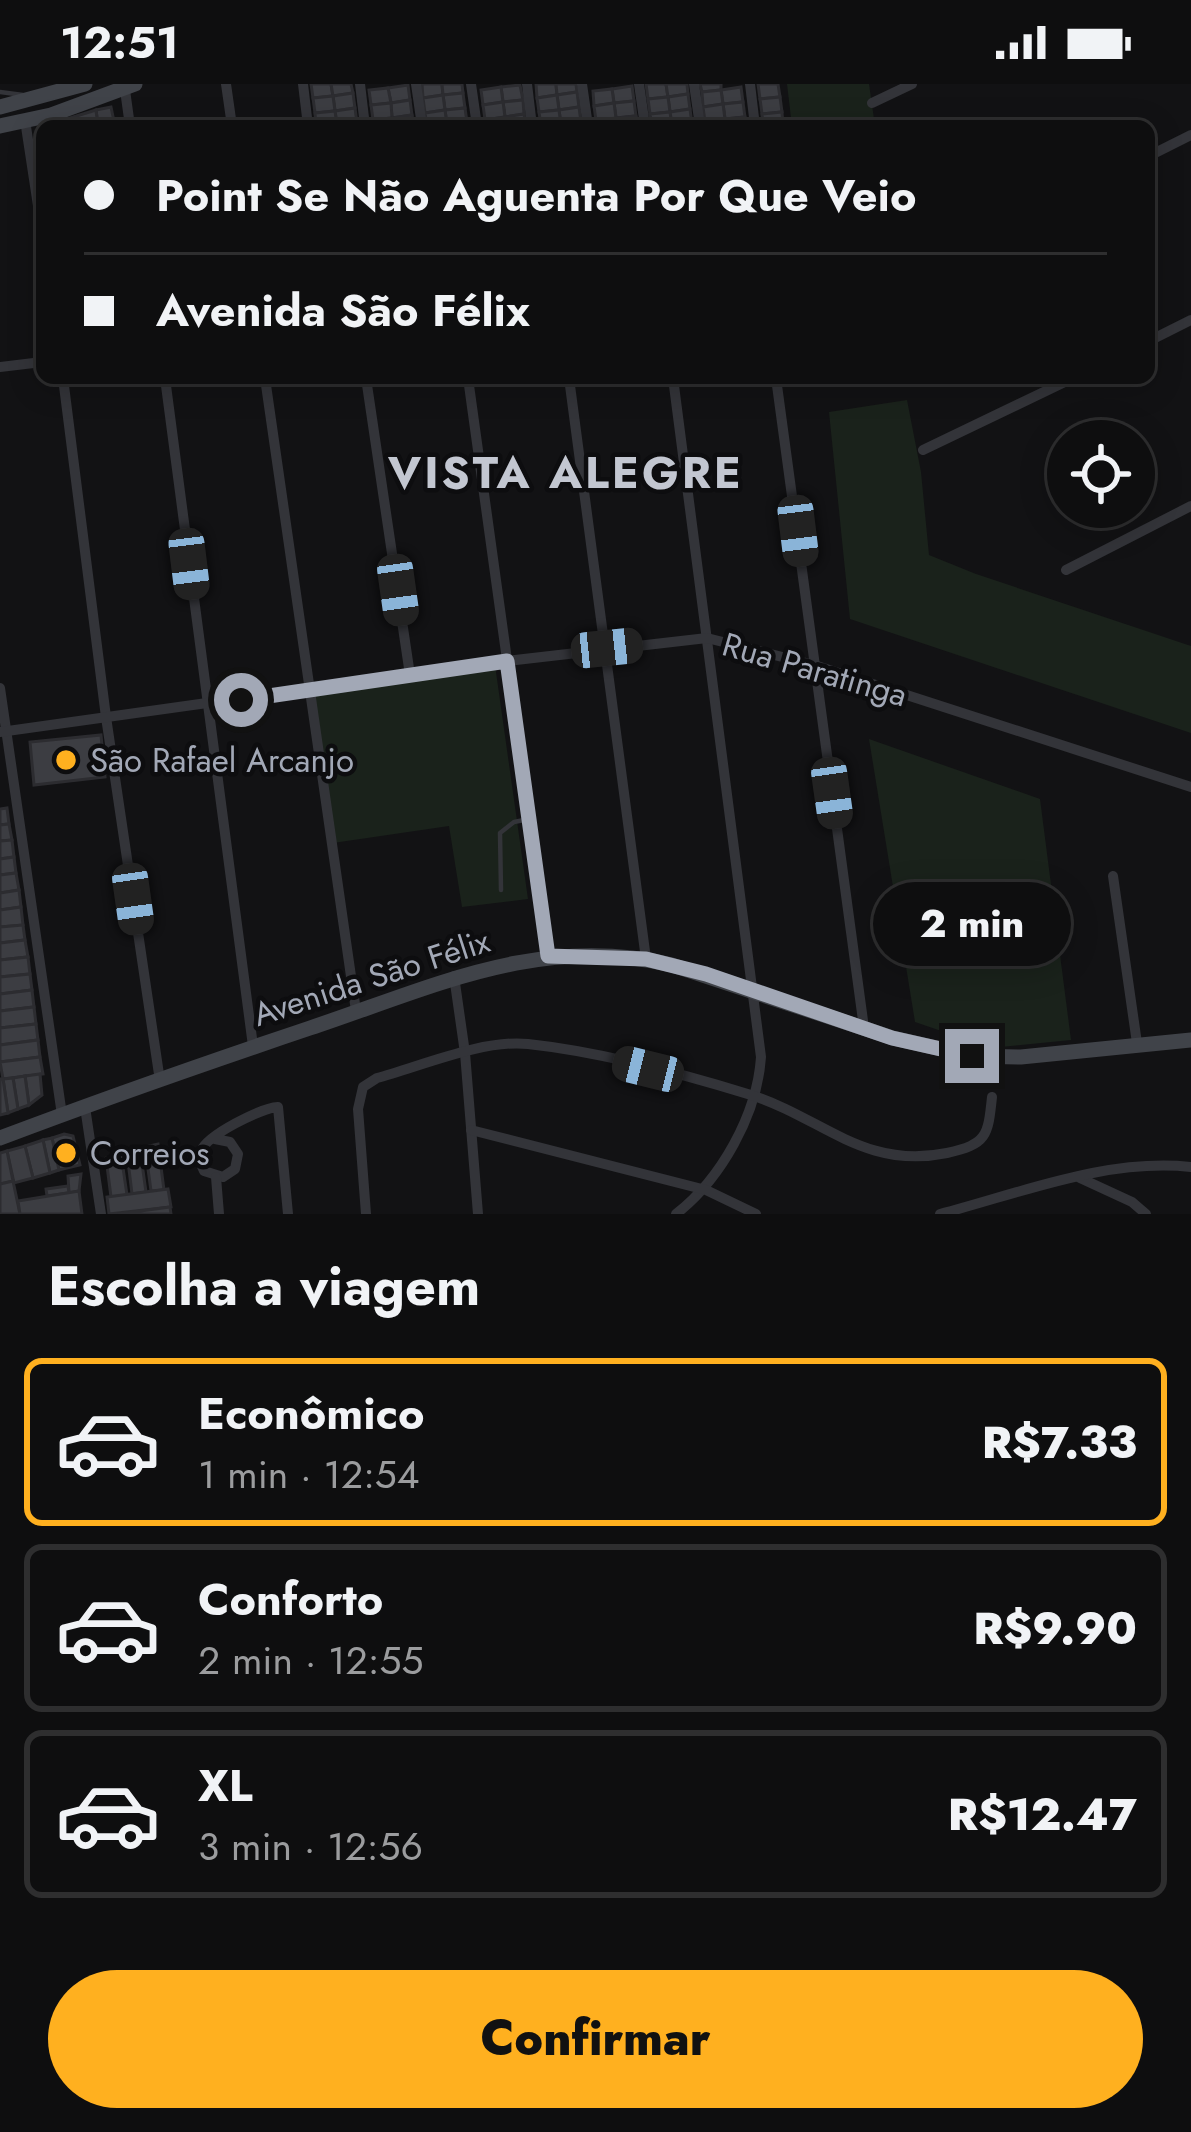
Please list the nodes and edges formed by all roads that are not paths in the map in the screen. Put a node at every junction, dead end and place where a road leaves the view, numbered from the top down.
1 (85, 84) edge
2 (226, 84) edge
3 (303, 84) edge
4 (360, 84) edge
5 (416, 84) edge
6 (471, 84) edge
7 (527, 84) edge
8 (582, 84) edge
9 (640, 84) edge
10 (694, 84) edge
11 (750, 84) edge
12 (912, 84) edge
13 (130, 87) edge
14 (0, 92) edge
15 (28, 101) junction
16 (872, 103) dead end
17 (0, 107) edge
18 (25, 120) junction
19 (130, 120) edge
20 (231, 120) edge
21 (307, 120) edge
22 (364, 120) edge
23 (421, 120) edge
24 (476, 120) edge
25 (531, 120) edge
26 (587, 120) edge
27 (644, 120) edge
28 (699, 120) edge
29 (754, 120) edge
30 (0, 126) edge
31 (1191, 135) edge
32 (1155, 153) edge
33 (36, 192) edge
34 (1191, 320) edge
35 (1155, 338) edge
36 (36, 363) edge
37 (0, 367) edge
38 (64, 384) edge
39 (166, 384) edge
40 (267, 384) edge
41 (367, 384) edge
42 (469, 384) edge
43 (569, 384) edge
44 (674, 384) edge
45 (777, 384) edge
46 (1060, 384) edge
47 (923, 450) dead end
48 (1191, 506) edge
49 (1066, 570) dead end
50 (707, 638) junction
51 (607, 648) junction
52 (507, 661) junction
53 (814, 665) junction
54 (410, 675) junction
55 (0, 688) edge
56 (308, 692) junction
57 (207, 704) junction
58 (106, 717) junction
59 (3, 732) edge
60 (1191, 788) edge
61 (529, 819) junction
62 (1113, 876) dead end
63 (501, 890) dead end
64 (548, 956) junction
65 (646, 959) junction
66 (454, 976) junction
67 (753, 989) junction
68 (356, 1011) junction
69 (864, 1028) junction
70 (1191, 1040) edge
71 (1136, 1042) junction
72 (253, 1046) junction
73 (465, 1053) junction
74 (160, 1081) junction
75 (754, 1096) junction
76 (992, 1097) dead end
77 (85, 1107) junction
78 (62, 1114) junction
79 (471, 1130) junction
80 (0, 1138) edge
81 (215, 1139) junction
82 (1191, 1167) edge
83 (216, 1177) junction
84 (1077, 1177) junction
85 (706, 1190) junction
86 (101, 1214) edge
87 (219, 1214) edge
88 (288, 1214) edge
89 (366, 1214) edge
90 (478, 1214) edge
91 (676, 1214) edge
92 (756, 1214) edge
93 (940, 1214) edge
94 (1146, 1214) edge

1 - 15 street
2 - 20 street
3 - 21 street
4 - 22 street
5 - 23 street
6 - 24 street
7 - 25 street
8 - 26 street
9 - 27 street
10 - 28 street
11 - 29 street
12 - 16 street
13 - 18 street
13 - 19 street
14 - 15 lane
15 - 17 street
18 - 30 street
18 - 33 street
31 - 32 street
34 - 35 street
36 - 37 street
38 - 58 street
39 - 57 street
40 - 56 street
41 - 54 street
42 - 52 street
43 - 51 street
44 - 50 street
45 - 53 street
46 - 47 street
48 - 49 street
50 - 51 street, Rua Paratinga
50 - 53 street, Rua Paratinga
50 - 67 street
51 - 52 street, Rua Paratinga
51 - 65 street
52 - 54 street, Rua Paratinga
52 - 61 street
53 - 60 street, Rua Paratinga
53 - 69 street
54 - 56 street, Rua Paratinga
55 - 59 street
56 - 57 street, Rua Paratinga
56 - 68 street
57 - 58 street, Rua Paratinga
57 - 72 street
58 - 59 street, Rua Paratinga
58 - 74 street
59 - 78 street
61 - 63 lane
61 - 64 street
62 - 71 street
64 - 65 street, Avenida São Félix
64 - 66 street, Avenida São Félix
65 - 67 street, Avenida São Félix
66 - 68 street, Avenida São Félix
66 - 73 street
67 - 69 street, Avenida São Félix
67 - 75 street
68 - 72 street, Avenida São Félix
69 - 71 street, Avenida São Félix
70 - 71 street, Avenida São Félix
72 - 74 street, Avenida São Félix
73 - 75 street
73 - 79 street
73 - 89 street
74 - 77 street, Avenida São Félix
75 - 76 street
75 - 85 street
77 - 78 street, Avenida São Félix
77 - 86 street
78 - 80 street, Avenida São Félix
79 - 85 street
79 - 90 street
81 - 83 street
81 - 83 street
81 - 88 street
82 - 84 street
83 - 87 street
84 - 93 street
84 - 94 street
85 - 91 street
85 - 92 street

